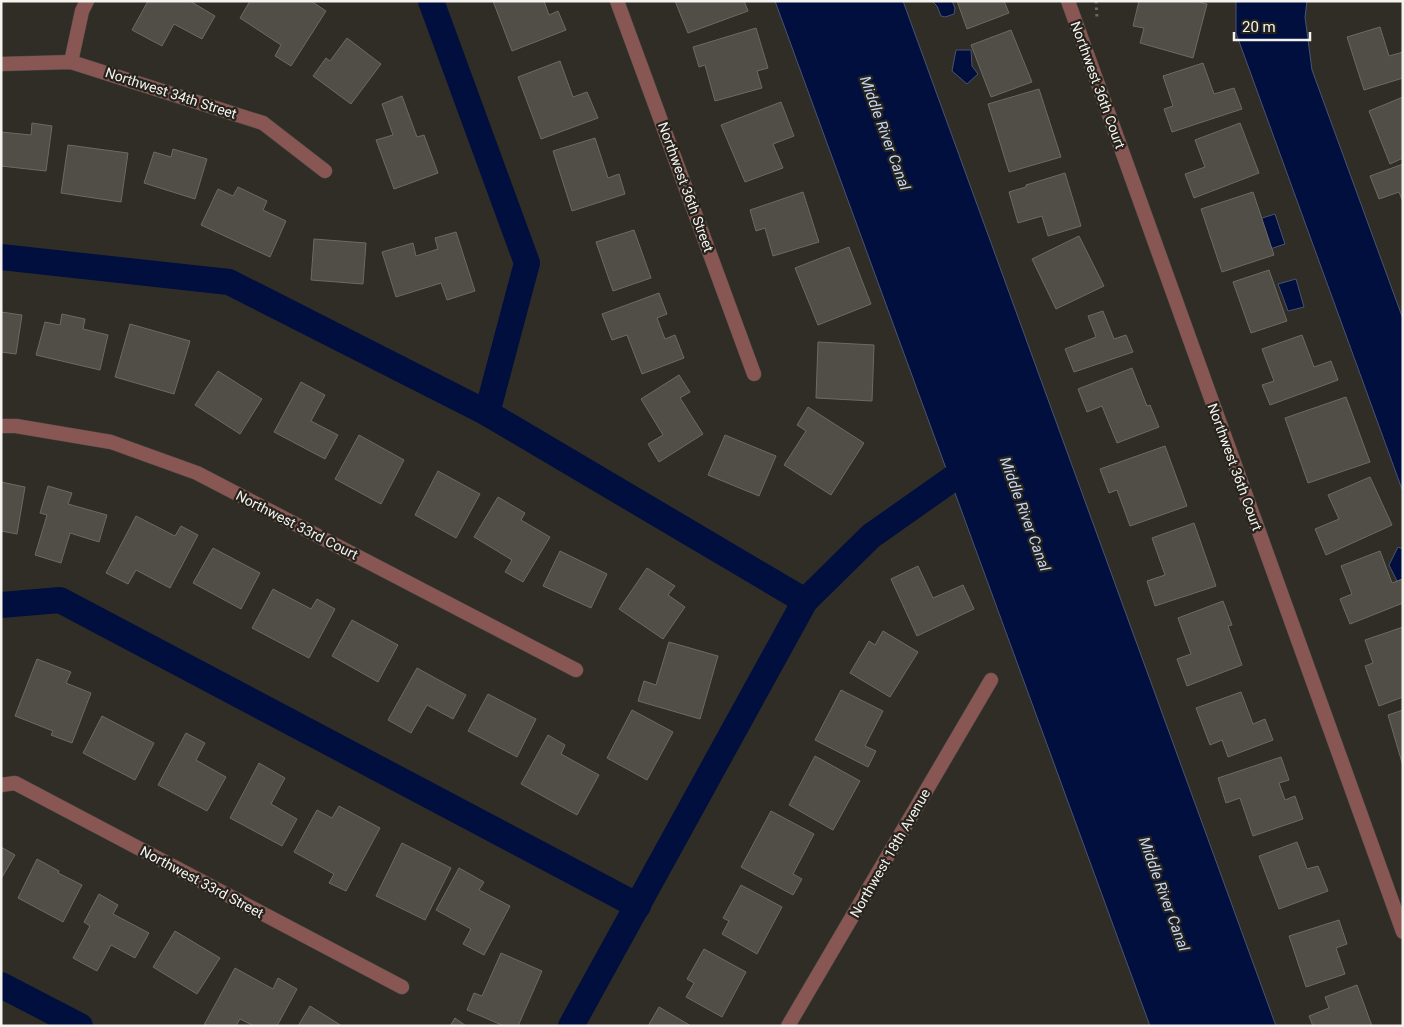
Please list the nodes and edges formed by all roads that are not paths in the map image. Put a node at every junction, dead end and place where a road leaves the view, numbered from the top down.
1 (87, 1) edge
2 (617, 1) edge
3 (1068, 1) edge
4 (71, 62) junction
5 (1, 64) edge
6 (325, 171) dead end
7 (754, 374) dead end
8 (1, 426) edge
9 (576, 670) dead end
10 (991, 680) dead end
11 (1, 785) edge
12 (1403, 932) edge
13 (402, 987) dead end
14 (788, 1026) edge

1 - 4 street
2 - 7 street, Northwest 36th Street
3 - 12 street, Northwest 36th Court
4 - 5 street, Northwest 34th Street
4 - 6 street, Northwest 34th Street
8 - 9 street, Northwest 33rd Court
10 - 14 street, Northwest 18th Avenue
11 - 13 street, Northwest 33rd Street

